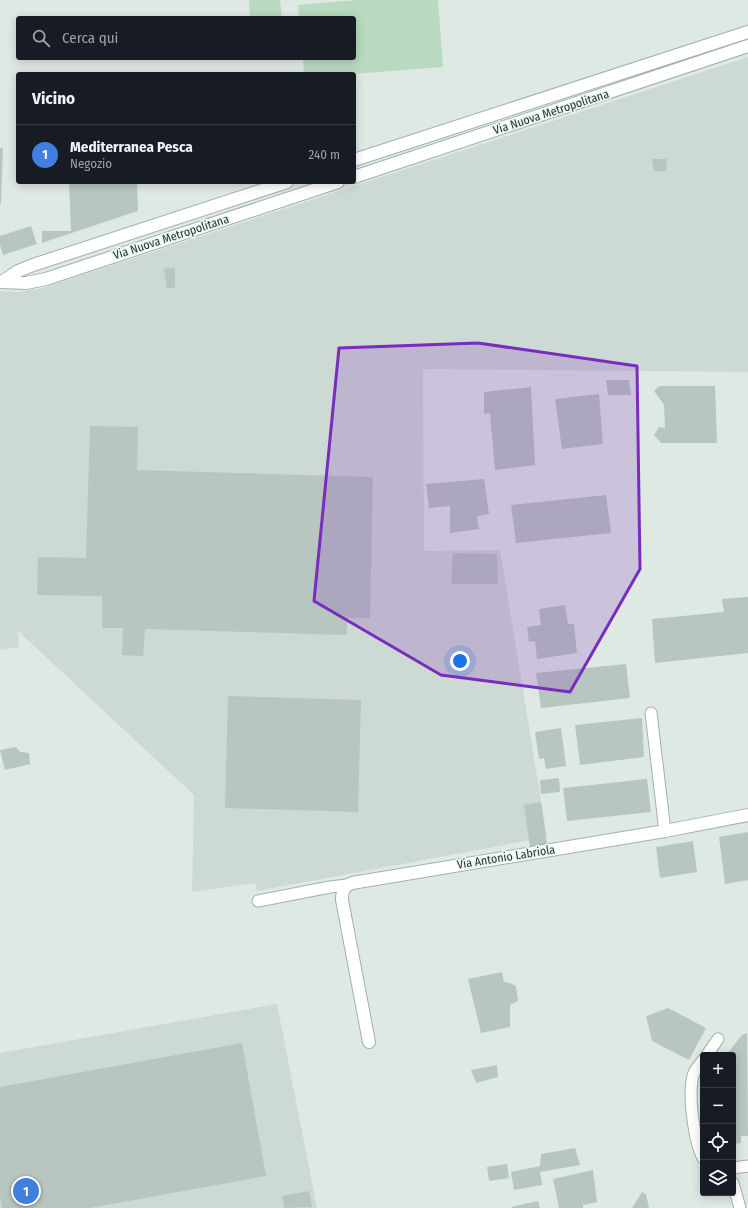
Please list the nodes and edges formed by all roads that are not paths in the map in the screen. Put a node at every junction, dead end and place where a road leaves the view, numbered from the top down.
1 (748, 32) edge
2 (748, 46) edge
3 (356, 159) edge
4 (356, 176) edge
5 (281, 184) edge
6 (332, 184) edge
7 (1, 282) edge
8 (651, 713) dead end
9 (748, 815) edge
10 (665, 831) junction
11 (347, 885) junction
12 (258, 902) dead end
13 (718, 1039) dead end
14 (369, 1042) dead end
15 (709, 1052) edge
16 (700, 1064) edge
17 (700, 1150) edge
18 (748, 1166) edge
19 (736, 1168) edge
20 (736, 1194) edge
21 (740, 1208) edge

1 - 3 street, Via Nuova Metropolitana
2 - 4 street, Via Nuova Metropolitana
5 - 7 street, Via Nuova Metropolitana
6 - 7 street, Via Nuova Metropolitana
8 - 10 lane
9 - 10 street, Via Antonio Labriola
10 - 11 street, Via Antonio Labriola
11 - 12 lane, Via Antonio Labriola
11 - 14 street
13 - 15 lane
16 - 17 lane
18 - 19 lane
20 - 21 lane

